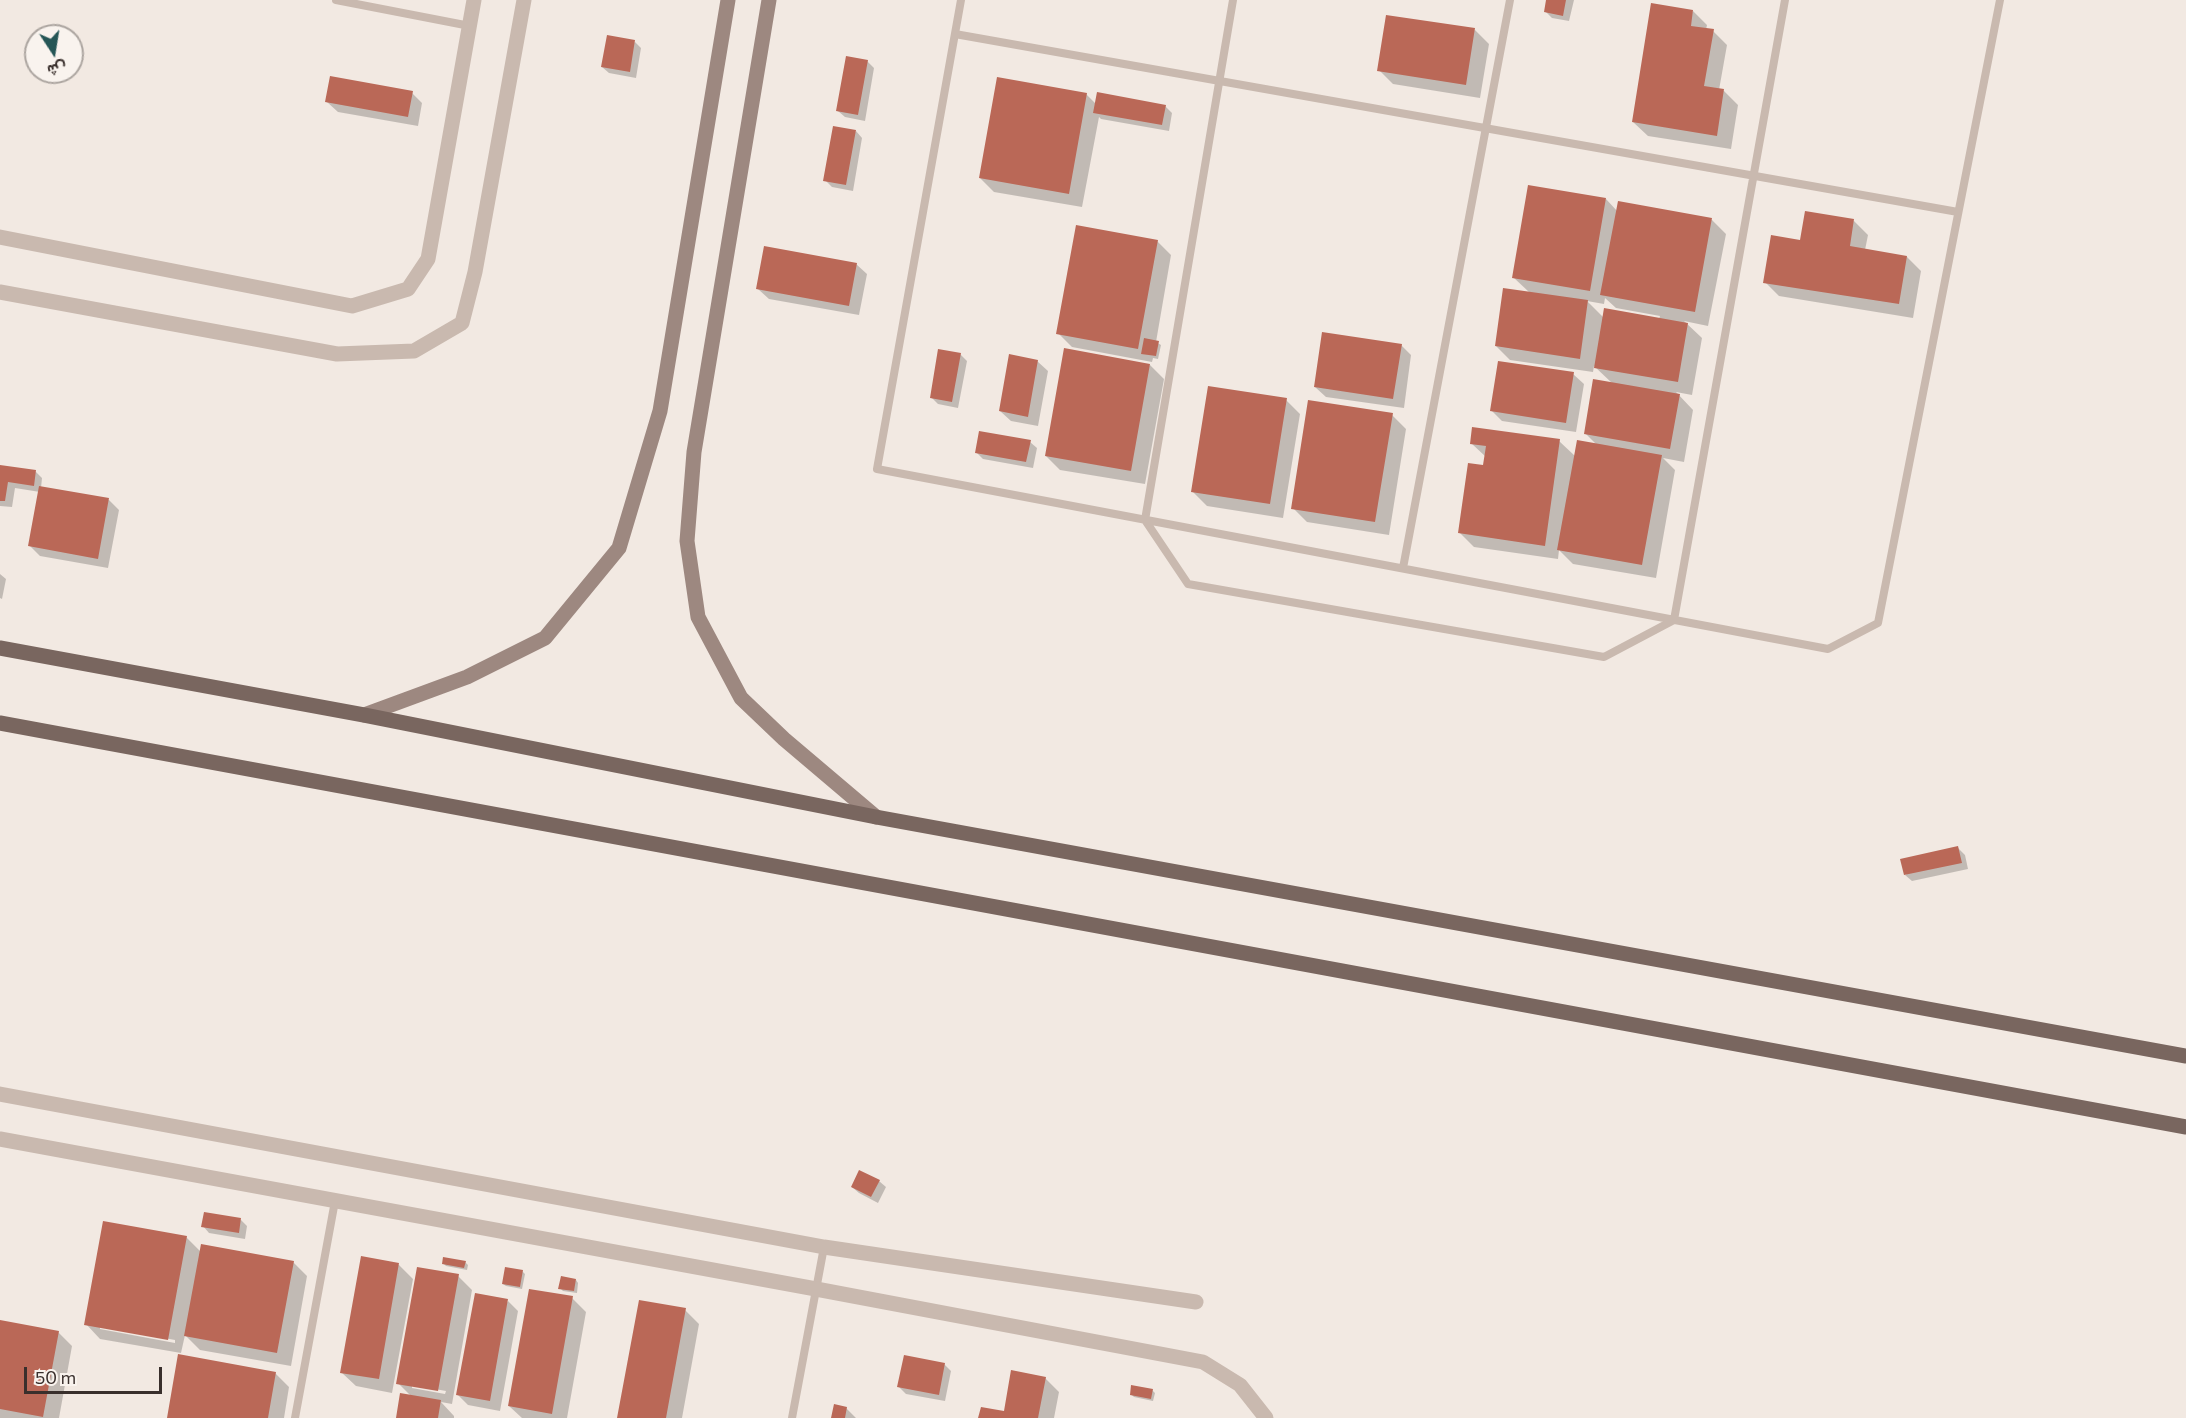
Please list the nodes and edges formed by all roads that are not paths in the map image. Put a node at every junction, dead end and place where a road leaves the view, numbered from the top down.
1 (336, 0) edge
2 (474, 0) edge
3 (524, 0) edge
4 (728, 0) edge
5 (769, 0) edge
6 (961, 0) edge
7 (1233, 0) edge
8 (1510, 0) edge
9 (1785, 0) edge
10 (2000, 0) edge
11 (470, 26) junction
12 (955, 34) junction
13 (1219, 81) junction
14 (1486, 128) junction
15 (1754, 175) junction
16 (1958, 212) junction
17 (0, 237) edge
18 (0, 292) edge
19 (1145, 520) junction
20 (1403, 568) junction
21 (1674, 620) junction
22 (0, 648) edge
23 (364, 715) junction
24 (0, 723) edge
25 (876, 817) junction
26 (2186, 1056) edge
27 (0, 1094) edge
28 (2186, 1127) edge
29 (0, 1139) edge
30 (335, 1201) junction
31 (824, 1246) junction
32 (816, 1289) junction
33 (1196, 1302) dead end
34 (295, 1418) edge
35 (792, 1418) edge
36 (1266, 1418) edge

1 - 11 lane
2 - 11 street
3 - 18 street
4 - 23 main road
5 - 25 main road
6 - 12 lane
7 - 13 lane
8 - 14 lane
9 - 15 lane
10 - 16 lane
11 - 17 street
12 - 13 lane
12 - 19 lane
13 - 14 lane
13 - 19 lane
14 - 15 lane
14 - 20 lane
15 - 16 lane
15 - 21 lane
16 - 21 lane
19 - 20 lane
19 - 21 lane
20 - 21 lane
22 - 23 main road
23 - 25 main road
24 - 28 main road
25 - 26 main road
27 - 31 street
29 - 30 street
30 - 32 street
30 - 34 lane
31 - 32 lane
31 - 33 street
32 - 35 lane
32 - 36 street

